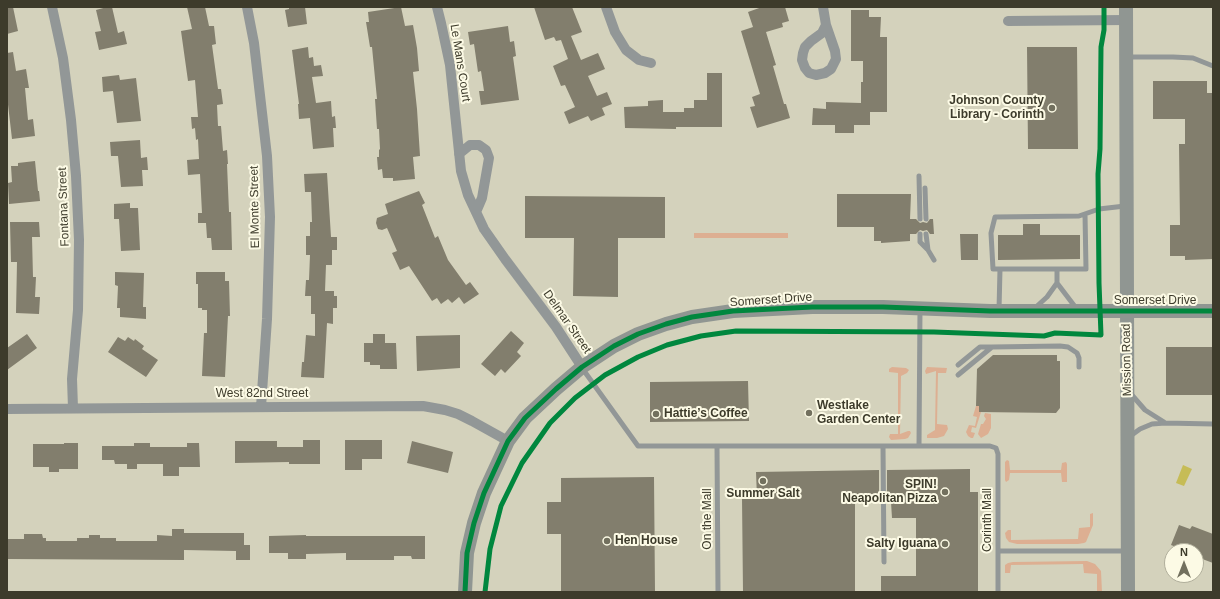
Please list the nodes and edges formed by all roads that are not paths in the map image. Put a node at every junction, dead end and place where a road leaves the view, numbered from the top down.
1 (52, 7) edge
2 (247, 7) edge
3 (437, 7) edge
4 (606, 7) edge
5 (823, 7) edge
6 (1126, 14) edge
7 (1008, 21) dead end
8 (826, 25) junction
9 (1126, 57) junction
10 (651, 63) dead end
11 (1213, 66) edge
12 (456, 124) joint
13 (459, 154) junction
14 (919, 176) dead end
15 (925, 188) dead end
16 (1126, 206) junction
17 (476, 212) junction
18 (1085, 214) junction
19 (920, 219) dead end
20 (926, 219) dead end
21 (920, 234) dead end
22 (926, 234) dead end
23 (928, 250) junction
24 (934, 260) dead end
25 (1000, 269) junction
26 (1057, 269) junction
27 (1057, 282) junction
28 (920, 308) junction
29 (999, 311) junction
30 (1031, 311) junction
31 (1079, 311) junction
32 (1126, 311) junction
33 (1213, 311) edge
34 (992, 347) junction
35 (958, 365) dead end
36 (1079, 367) dead end
37 (582, 368) junction
38 (958, 375) dead end
39 (1128, 390) junction
40 (262, 407) junction
41 (73, 408) junction
42 (7, 409) edge
43 (1165, 423) junction
44 (1213, 424) edge
45 (1128, 438) junction
46 (508, 441) junction
47 (717, 446) junction
48 (883, 446) junction
49 (919, 446) junction
50 (998, 551) junction
51 (1128, 552) junction
52 (884, 562) dead end
53 (465, 592) edge
54 (718, 592) edge
55 (998, 592) edge
56 (1128, 592) edge

1 - 41 street, Fontana Street
2 - 40 street, El Monte Street
3 - 12 street, Le Mans Court
4 - 10 street
5 - 8 street
6 - 7 street
6 - 9 street, Mission Road
8 - 8 street
9 - 11 lane
9 - 16 street, Mission Road
12 - 13 street, Delmar Street
13 - 17 street, Delmar Street
13 - 17 street
14 - 19 lane
15 - 20 lane
16 - 18 lane
16 - 32 street, Mission Road
17 - 37 street, Delmar Street
18 - 25 lane
18 - 26 lane
21 - 23 lane
22 - 23 lane
23 - 24 lane
25 - 26 lane
25 - 29 lane
26 - 27 lane
27 - 30 lane
27 - 31 lane
28 - 29 street, Somerset Drive
28 - 37 street, Somerset Drive
28 - 49 lane
29 - 30 street, Somerset Drive
30 - 31 street, Somerset Drive
31 - 32 street, Somerset Drive
32 - 33 street, Somerset Drive
32 - 39 street, Mission Road
34 - 35 lane
34 - 36 lane
34 - 38 lane
37 - 46 street, Somerset Drive
37 - 47 lane, Delmar Street
39 - 43 lane
39 - 45 street, Mission Road
40 - 41 street, West 82nd Street
40 - 46 street, West 82nd Street
41 - 42 street, West 82nd Street
43 - 44 lane
43 - 45 lane
45 - 51 street, Mission Road
46 - 53 street, Somerset Drive
47 - 48 lane
47 - 54 lane, On the Mall
48 - 49 lane
48 - 52 lane
49 - 50 lane, Corinth Mall
50 - 51 lane
50 - 55 lane, Corinth Mall
51 - 56 street, Mission Road

